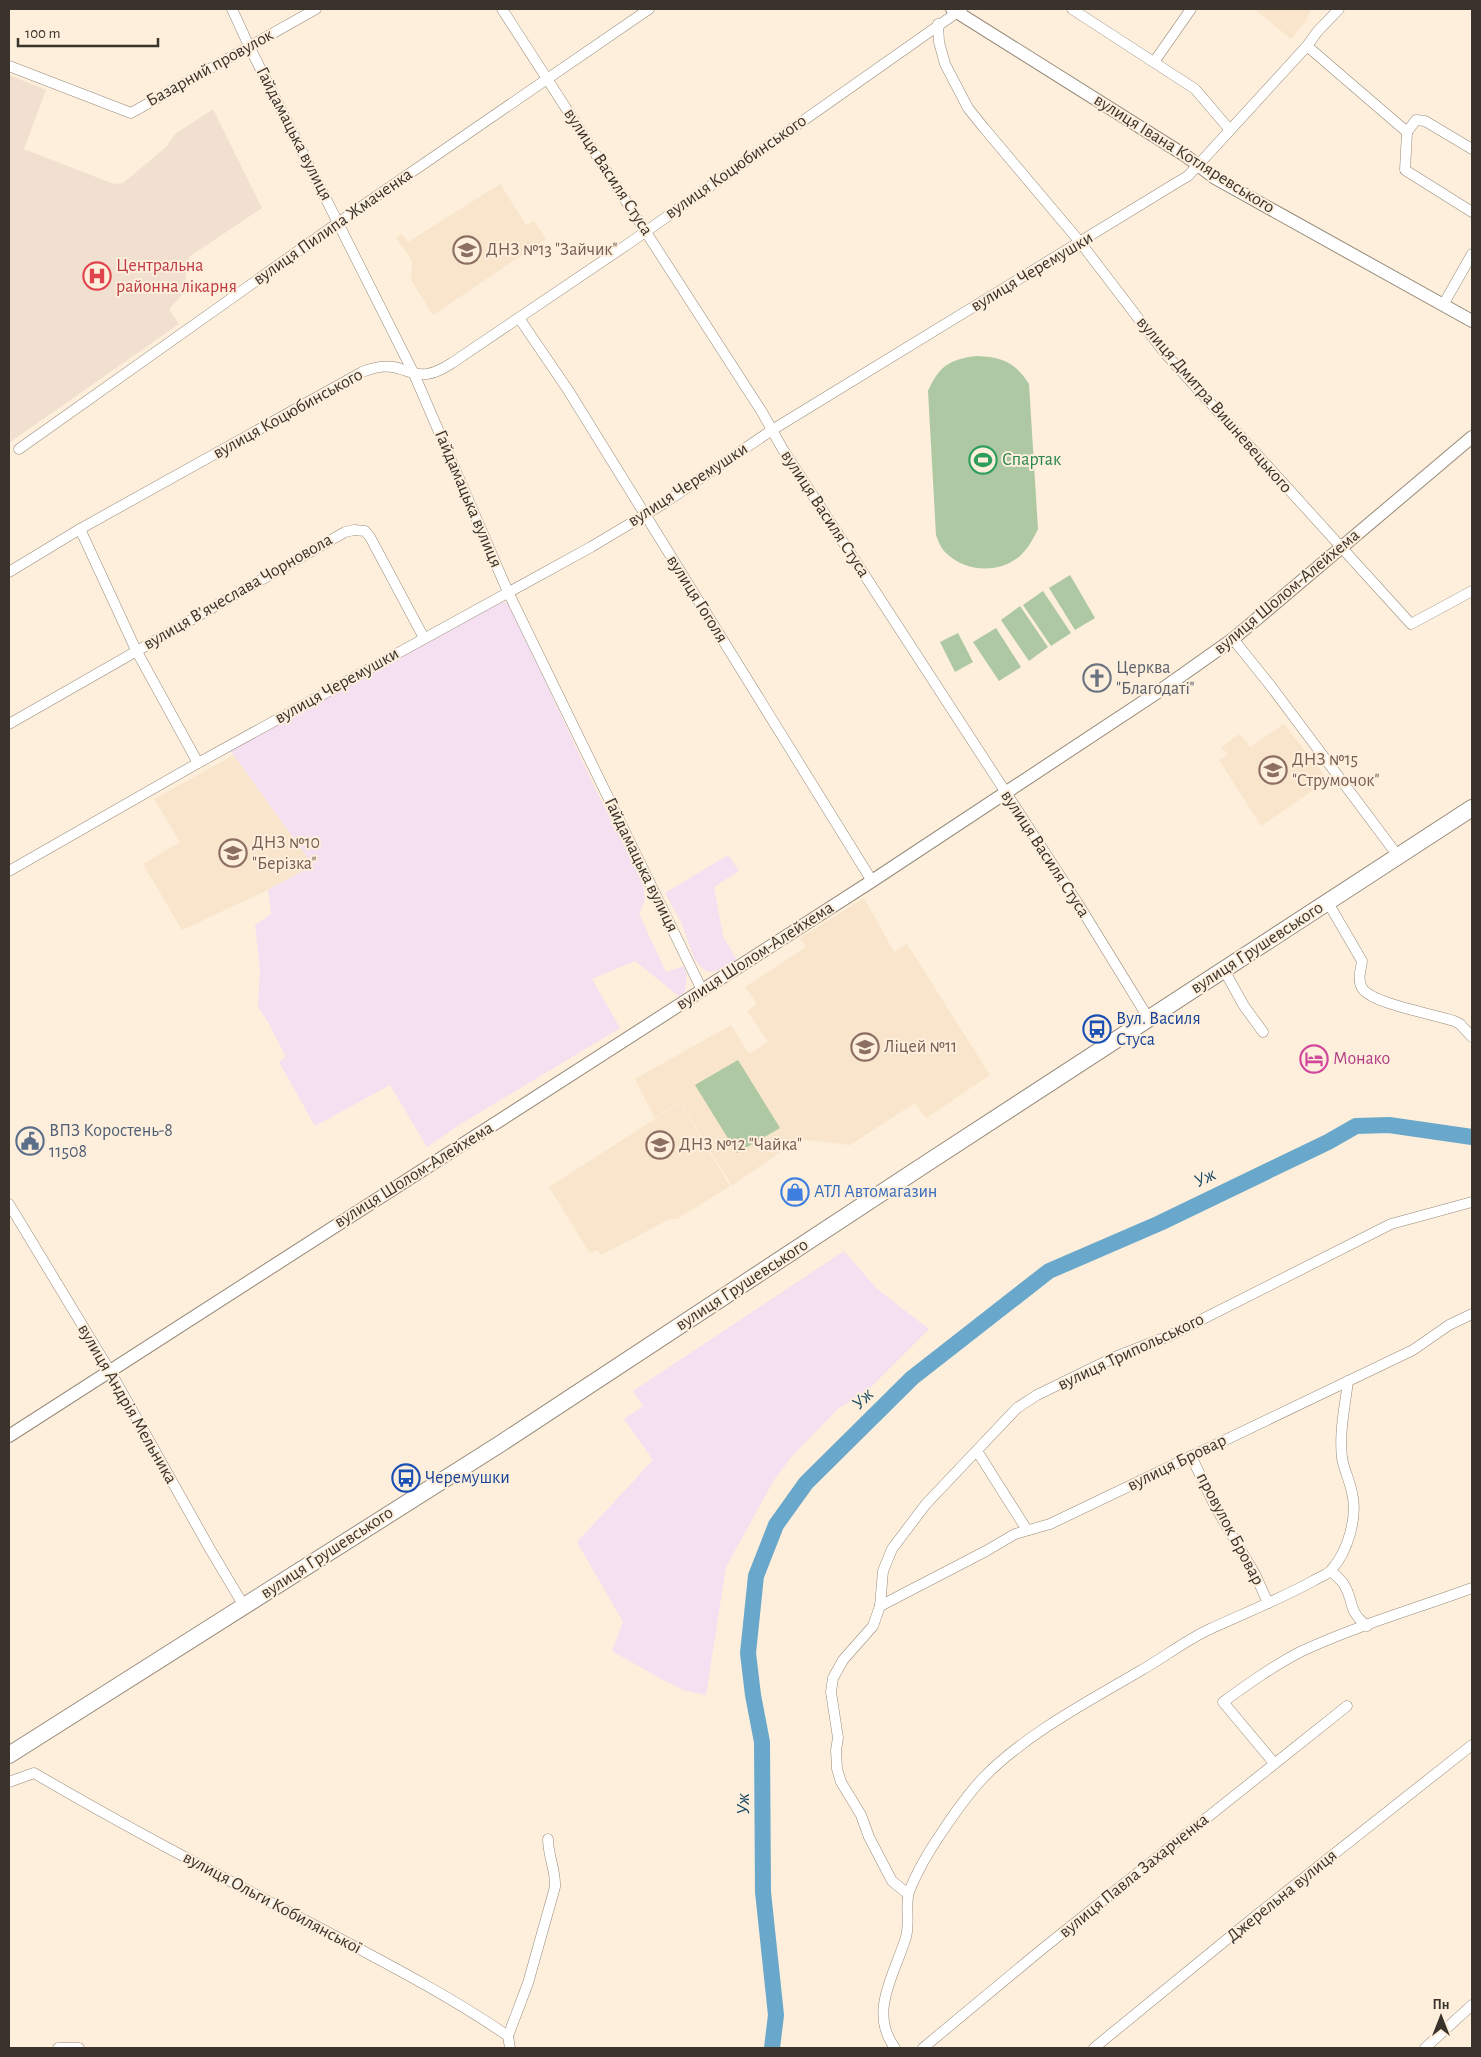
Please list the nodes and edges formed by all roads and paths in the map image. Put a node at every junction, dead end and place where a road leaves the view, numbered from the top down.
1 (232, 9) edge
2 (316, 9) edge
3 (502, 9) edge
4 (649, 9) edge
5 (1072, 9) edge
6 (1191, 9) edge
7 (1327, 9) edge
8 (1339, 9) edge
9 (957, 10) edge
10 (938, 24) junction
11 (1317, 32) junction
12 (249, 46) junction
13 (1307, 46) junction
14 (1154, 62) junction
15 (9, 66) edge
16 (548, 78) junction
17 (1230, 130) junction
18 (1407, 132) junction
19 (1472, 149) edge
20 (1198, 165) junction
21 (1472, 212) edge
22 (339, 222) junction
23 (645, 232) junction
24 (1080, 242) junction
25 (1472, 254) edge
26 (1443, 305) junction
27 (519, 318) junction
28 (1472, 321) edge
29 (414, 374) junction
30 (772, 430) junction
31 (1472, 437) edge
32 (19, 448) dead end
33 (645, 514) junction
34 (80, 529) junction
35 (1340, 548) junction
36 (9, 572) edge
37 (508, 592) junction
38 (1472, 592) edge
39 (424, 638) junction
40 (1233, 639) junction
41 (136, 650) junction
42 (9, 724) edge
43 (198, 763) junction
44 (1006, 794) junction
45 (1472, 808) edge
46 (1398, 856) junction
47 (9, 871) edge
48 (872, 881) junction
49 (1327, 901) junction
50 (1224, 970) junction
51 (702, 990) junction
52 (1149, 1019) junction
53 (1263, 1032) dead end
54 (1472, 1037) edge
55 (1472, 1202) edge
56 (9, 1204) edge
57 (1472, 1314) edge
58 (110, 1372) junction
59 (1348, 1381) junction
60 (9, 1436) edge
61 (977, 1451) junction
62 (1191, 1456) junction
63 (1027, 1530) junction
64 (1331, 1571) junction
65 (1472, 1588) edge
66 (1268, 1603) junction
67 (244, 1606) junction
68 (880, 1606) junction
69 (1367, 1626) junction
70 (1347, 1706) dead end
71 (1472, 1745) edge
72 (9, 1755) edge
73 (1274, 1763) junction
74 (9, 1782) edge
75 (548, 1839) dead end
76 (908, 1894) junction
77 (1472, 2006) edge
78 (508, 2036) junction
79 (58, 2048) edge
80 (79, 2048) edge
81 (510, 2048) edge
82 (895, 2048) edge
83 (923, 2048) edge
84 (1094, 2048) edge
85 (1425, 2048) edge

1 - 12 street, Гайдамацька вулиця
2 - 12 street, Базарний провулок
3 - 16 street, вулиця Василя Стуса
4 - 16 street, вулиця Пилипа Жмаченка
5 - 14 street
6 - 14 street
7 - 11 street, вулиця Черемушки
8 - 11 street, вулиця Черемушки
9 - 10 street, вулиця Коцюбинського
9 - 20 street, вулиця Івана Котляревського
10 - 23 street, вулиця Коцюбинського
10 - 24 street, вулиця Дмитра Вишневецького
11 - 13 street, вулиця Черемушки
12 - 15 street, Базарний провулок
12 - 22 street, Гайдамацька вулиця
13 - 17 street, вулиця Черемушки
13 - 18 street
14 - 17 street
16 - 22 street, вулиця Пилипа Жмаченка
16 - 23 street, вулиця Василя Стуса
17 - 20 street, вулиця Черемушки
18 - 19 street
18 - 21 street
20 - 24 street, вулиця Черемушки
20 - 26 street, вулиця Івана Котляревського
22 - 29 street, Гайдамацька вулиця
22 - 32 street, вулиця Пилипа Жмаченка
23 - 27 street, вулиця Коцюбинського
23 - 30 street, вулиця Василя Стуса
24 - 30 street, вулиця Черемушки
24 - 35 street, вулиця Дмитра Вишневецького
25 - 26 street
26 - 28 street, вулиця Івана Котляревського
27 - 29 street, вулиця Коцюбинського
27 - 33 street, вулиця Гоголя
29 - 34 street, вулиця Коцюбинського
29 - 37 street, Гайдамацька вулиця
30 - 33 street, вулиця Черемушки
30 - 44 street, вулиця Василя Стуса
31 - 35 street, вулиця Шолом-Алейхема
33 - 37 street, вулиця Черемушки
33 - 48 street, вулиця Гоголя
34 - 36 street, вулиця Коцюбинського
34 - 41 street
35 - 38 street, вулиця Дмитра Вишневецького
35 - 40 street, вулиця Шолом-Алейхема
37 - 39 street, вулиця Черемушки
37 - 51 street, Гайдамацька вулиця
39 - 41 street, вулиця Вʼячеслава Чорновола
39 - 43 street, вулиця Черемушки
40 - 44 street, вулиця Шолом-Алейхема
40 - 46 street
41 - 42 street, вулиця Вʼячеслава Чорновола
41 - 43 street
43 - 47 street, вулиця Черемушки
44 - 48 street, вулиця Шолом-Алейхема
44 - 52 street, вулиця Василя Стуса
45 - 46 highway, вулиця Грушевського
46 - 49 highway, вулиця Грушевського
48 - 51 street, вулиця Шолом-Алейхема
49 - 50 highway, вулиця Грушевського
49 - 54 street
50 - 52 highway, вулиця Грушевського
50 - 53 street
51 - 58 street, вулиця Шолом-Алейхема
52 - 67 highway, вулиця Грушевського
55 - 61 street, вулиця Трипольського
56 - 58 street, вулиця Андрія Мельника
57 - 59 street, вулиця Бровар
58 - 60 street, вулиця Шолом-Алейхема
58 - 67 street, вулиця Андрія Мельника
59 - 62 street, вулиця Бровар
59 - 64 street
61 - 63 street
61 - 68 street, вулиця Трипольського
62 - 63 street, вулиця Бровар
62 - 66 street, провулок Бровар
63 - 68 street, вулиця Бровар
64 - 66 street
64 - 69 street
65 - 69 street
66 - 76 street
67 - 72 highway, вулиця Грушевського
68 - 76 street, вулиця Трипольського
69 - 73 street
70 - 73 street, вулиця Павла Захарченка
71 - 84 street, Джерельна вулиця
73 - 83 street, вулиця Павла Захарченка
74 - 78 street, вулиця Ольги Кобилянської
75 - 78 street
76 - 82 street
77 - 85 street
78 - 81 street
79 - 80 street

